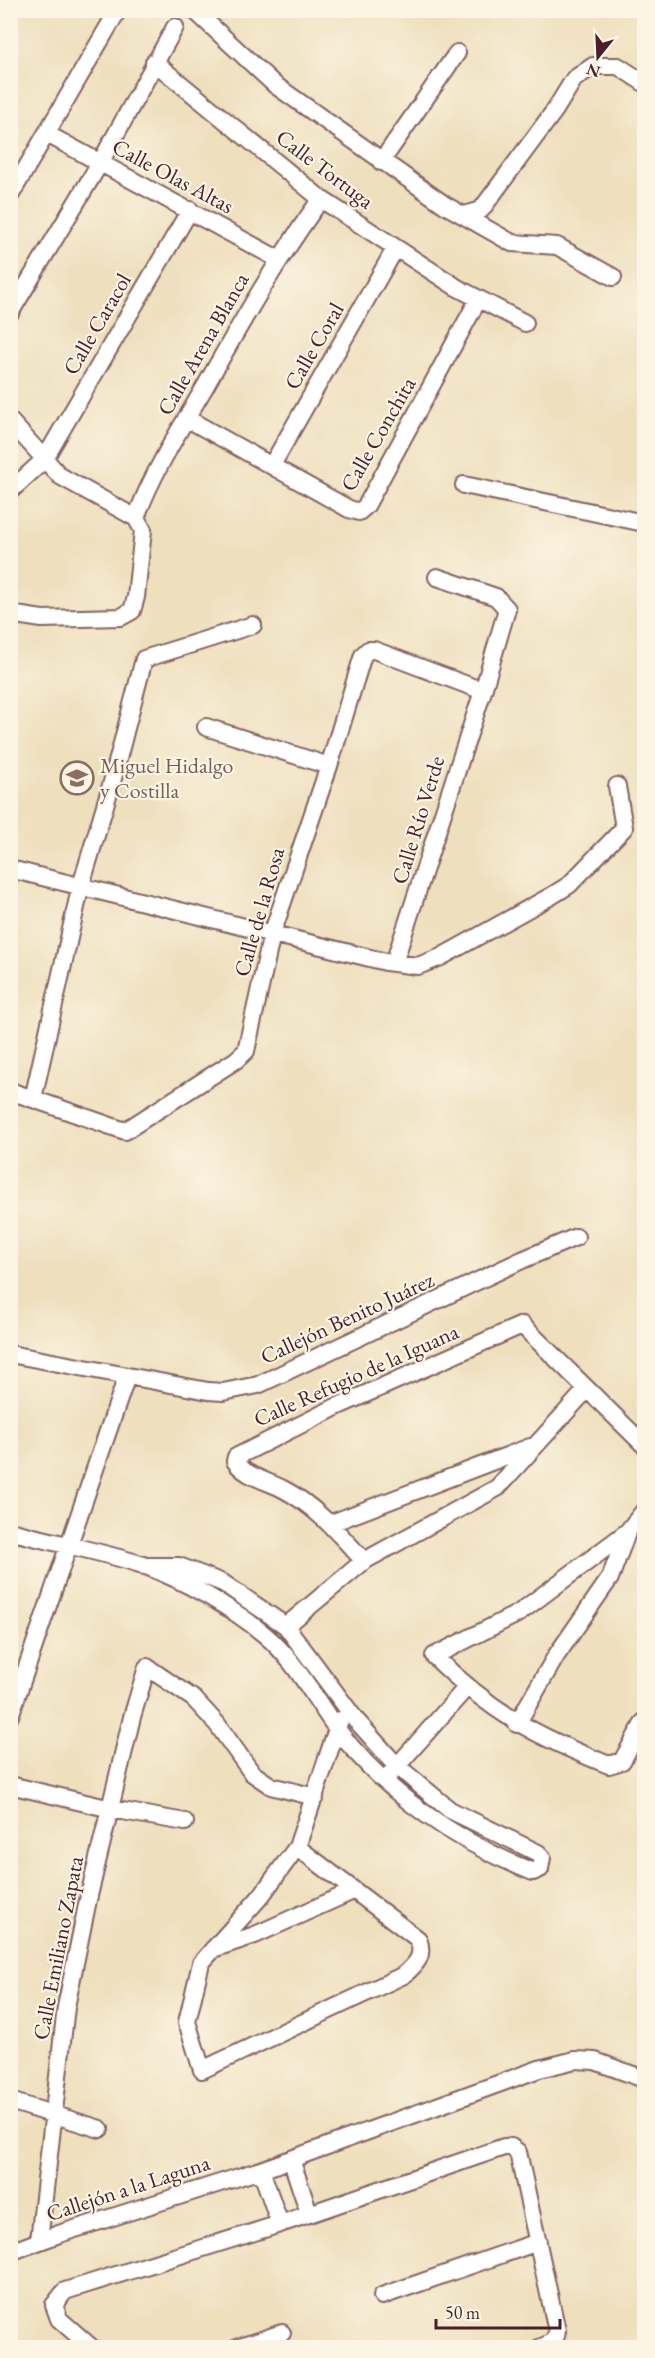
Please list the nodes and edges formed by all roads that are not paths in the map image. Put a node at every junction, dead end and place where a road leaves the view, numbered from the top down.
1 (118, 10) edge
2 (195, 10) edge
3 (175, 27) dead end
4 (457, 52) dead end
5 (154, 62) junction
6 (645, 83) edge
7 (47, 134) junction
8 (381, 162) junction
9 (100, 163) junction
10 (10, 196) edge
11 (321, 198) junction
12 (190, 210) junction
13 (465, 215) junction
14 (395, 249) junction
15 (278, 259) junction
16 (613, 277) dead end
17 (478, 300) junction
18 (10, 313) edge
19 (525, 323) dead end
20 (186, 418) junction
21 (10, 421) edge
22 (44, 460) junction
23 (272, 465) junction
24 (464, 485) dead end
25 (10, 491) edge
26 (136, 518) junction
27 (645, 523) edge
28 (437, 577) dead end
29 (10, 614) edge
30 (253, 625) dead end
31 (483, 690) junction
32 (206, 727) dead end
33 (329, 766) junction
34 (617, 786) dead end
35 (10, 869) edge
36 (81, 889) junction
37 (272, 934) junction
38 (394, 963) junction
39 (10, 1091) edge
40 (33, 1099) junction
41 (576, 1237) dead end
42 (10, 1354) edge
43 (127, 1376) junction
44 (587, 1389) junction
45 (533, 1445) junction
46 (645, 1445) edge
47 (645, 1511) edge
48 (329, 1524) junction
49 (10, 1532) edge
50 (627, 1532) junction
51 (69, 1546) junction
52 (364, 1561) junction
53 (144, 1566) junction
54 (286, 1626) junction
55 (466, 1688) junction
56 (346, 1706) junction
57 (10, 1716) edge
58 (645, 1722) edge
59 (517, 1724) junction
60 (337, 1729) junction
61 (397, 1766) junction
62 (384, 1782) junction
63 (10, 1785) edge
64 (315, 1797) junction
65 (111, 1809) junction
66 (185, 1822) dead end
67 (297, 1847) junction
68 (353, 1891) junction
69 (209, 1950) junction
70 (645, 2079) edge
71 (10, 2101) edge
72 (54, 2116) junction
73 (100, 2128) dead end
74 (291, 2159) junction
75 (261, 2170) junction
76 (309, 2213) junction
77 (280, 2224) junction
78 (39, 2241) junction
79 (538, 2242) junction
80 (10, 2252) edge
81 (382, 2296) dead end
82 (282, 2332) dead end
83 (92, 2348) edge
84 (237, 2348) edge
85 (539, 2348) edge

1 - 7 street
2 - 8 street
3 - 5 street
4 - 8 street
5 - 9 street
5 - 11 street, Calle Tortuga
6 - 13 street
7 - 9 street, Calle Olas Altas
7 - 10 street
8 - 13 street
9 - 12 street, Calle Olas Altas
9 - 18 street
11 - 14 street, Calle Tortuga
11 - 15 street, Calle Arena Blanca
12 - 15 street, Calle Olas Altas
12 - 22 street, Calle Caracol
13 - 16 street
14 - 17 street, Calle Tortuga
14 - 23 street, Calle Coral
15 - 20 street, Calle Arena Blanca
17 - 19 street, Calle Tortuga
17 - 23 street, Calle Conchita
20 - 23 street, Calle Conchita
20 - 26 street, Calle Arena Blanca
21 - 22 street
22 - 25 street, Calle Caracol
22 - 26 street
24 - 27 street
26 - 29 street
28 - 31 street, Calle Río Verde
30 - 36 street
31 - 33 street, Calle de la Rosa
31 - 38 street, Calle Río Verde
32 - 33 street
33 - 37 street, Calle de la Rosa
34 - 38 street
35 - 36 street
36 - 37 street
36 - 40 street
37 - 38 street
37 - 40 street, Calle de la Rosa
39 - 40 street
41 - 43 street, Callejón Benito Juárez
42 - 43 street, Callejón Benito Juárez
43 - 51 street
44 - 45 street
44 - 46 street, Calle Refugio de la Iguana
44 - 48 street, Calle Refugio de la Iguana
45 - 48 street
45 - 52 street
47 - 50 street
48 - 52 street, Calle Refugio de la Iguana
49 - 51 street
50 - 55 street
50 - 59 street
51 - 53 street
51 - 57 street
52 - 54 street
53 - 54 street
53 - 60 street
54 - 56 street
55 - 59 street
55 - 61 street
56 - 60 street
56 - 61 street
58 - 59 street
60 - 62 street
60 - 64 street
61 - 62 street
61 - 62 street
63 - 65 street
64 - 65 street, Calle Emiliano Zapata
64 - 67 street
65 - 66 street
65 - 72 street, Calle Emiliano Zapata
67 - 68 street
67 - 69 street
68 - 69 street
68 - 69 street
70 - 74 street, Callejón a la Laguna
71 - 72 street
72 - 73 street
72 - 78 street, Calle Emiliano Zapata
74 - 75 street, Callejón a la Laguna
74 - 76 street
75 - 77 street
75 - 78 street, Callejón a la Laguna
76 - 77 street
76 - 79 street
77 - 83 street
78 - 80 street, Callejón a la Laguna
79 - 81 street
79 - 85 street
82 - 84 street

